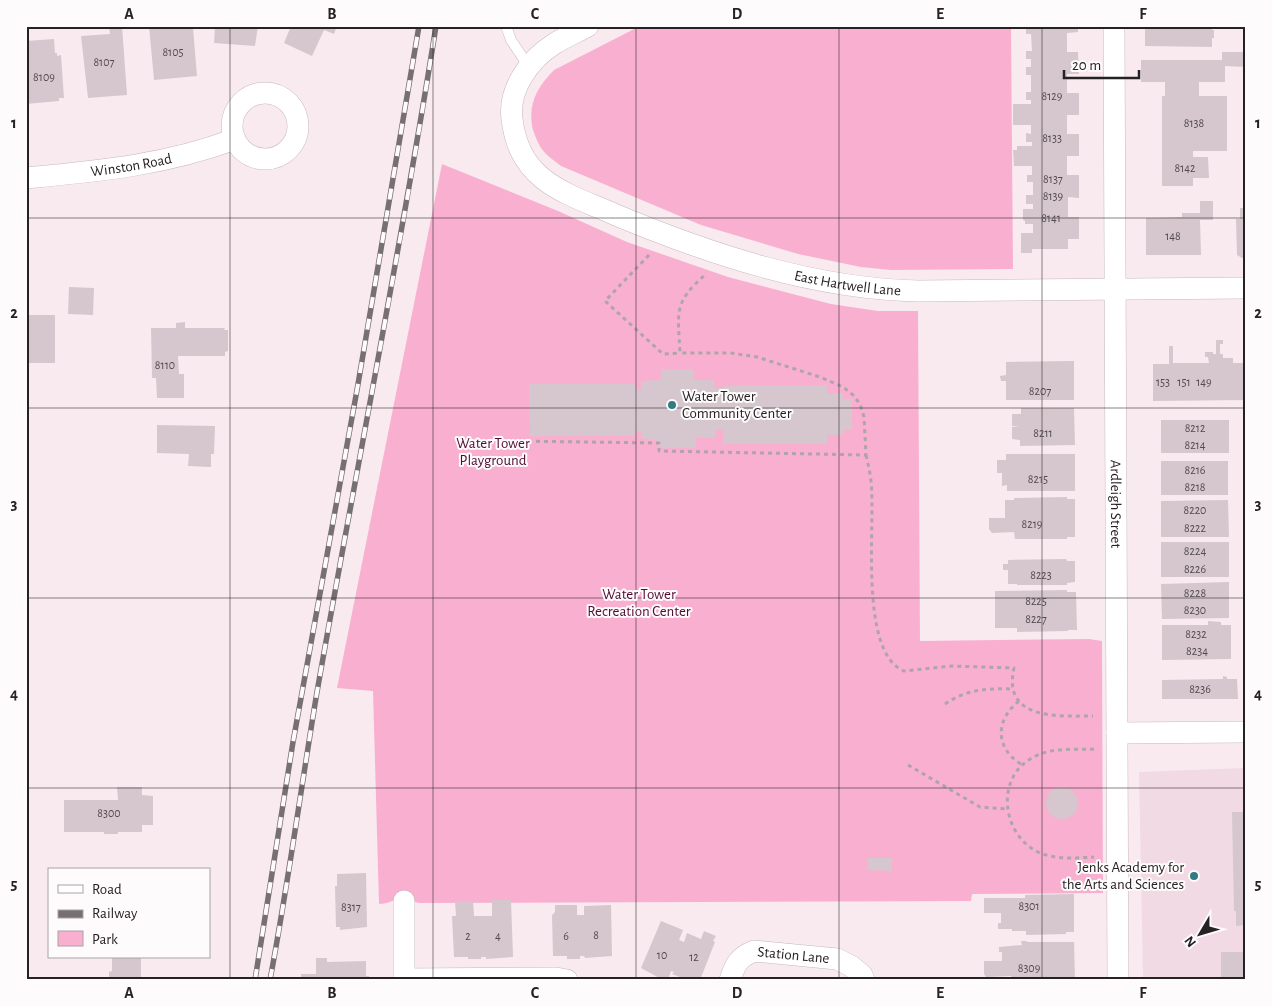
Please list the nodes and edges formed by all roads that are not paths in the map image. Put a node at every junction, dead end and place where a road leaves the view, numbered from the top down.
1 (506, 26) edge
2 (588, 26) edge
3 (1114, 26) edge
4 (529, 67) junction
5 (235, 139) dead end
6 (26, 178) edge
7 (1246, 288) edge
8 (1115, 289) junction
9 (1246, 732) edge
10 (1117, 733) junction
11 (404, 901) dead end
12 (404, 980) edge
13 (567, 980) edge
14 (730, 980) edge
15 (864, 980) edge
16 (1118, 980) edge

1 - 4 lane
2 - 4 street
3 - 8 street, Ardleigh Street
4 - 8 street, East Hartwell Lane
5 - 6 street, Winston Road
7 - 8 street, East Hartwell Lane
8 - 10 street, Ardleigh Street
9 - 10 street
10 - 16 street, Ardleigh Street
11 - 12 street
12 - 13 street
14 - 15 street, Station Lane

